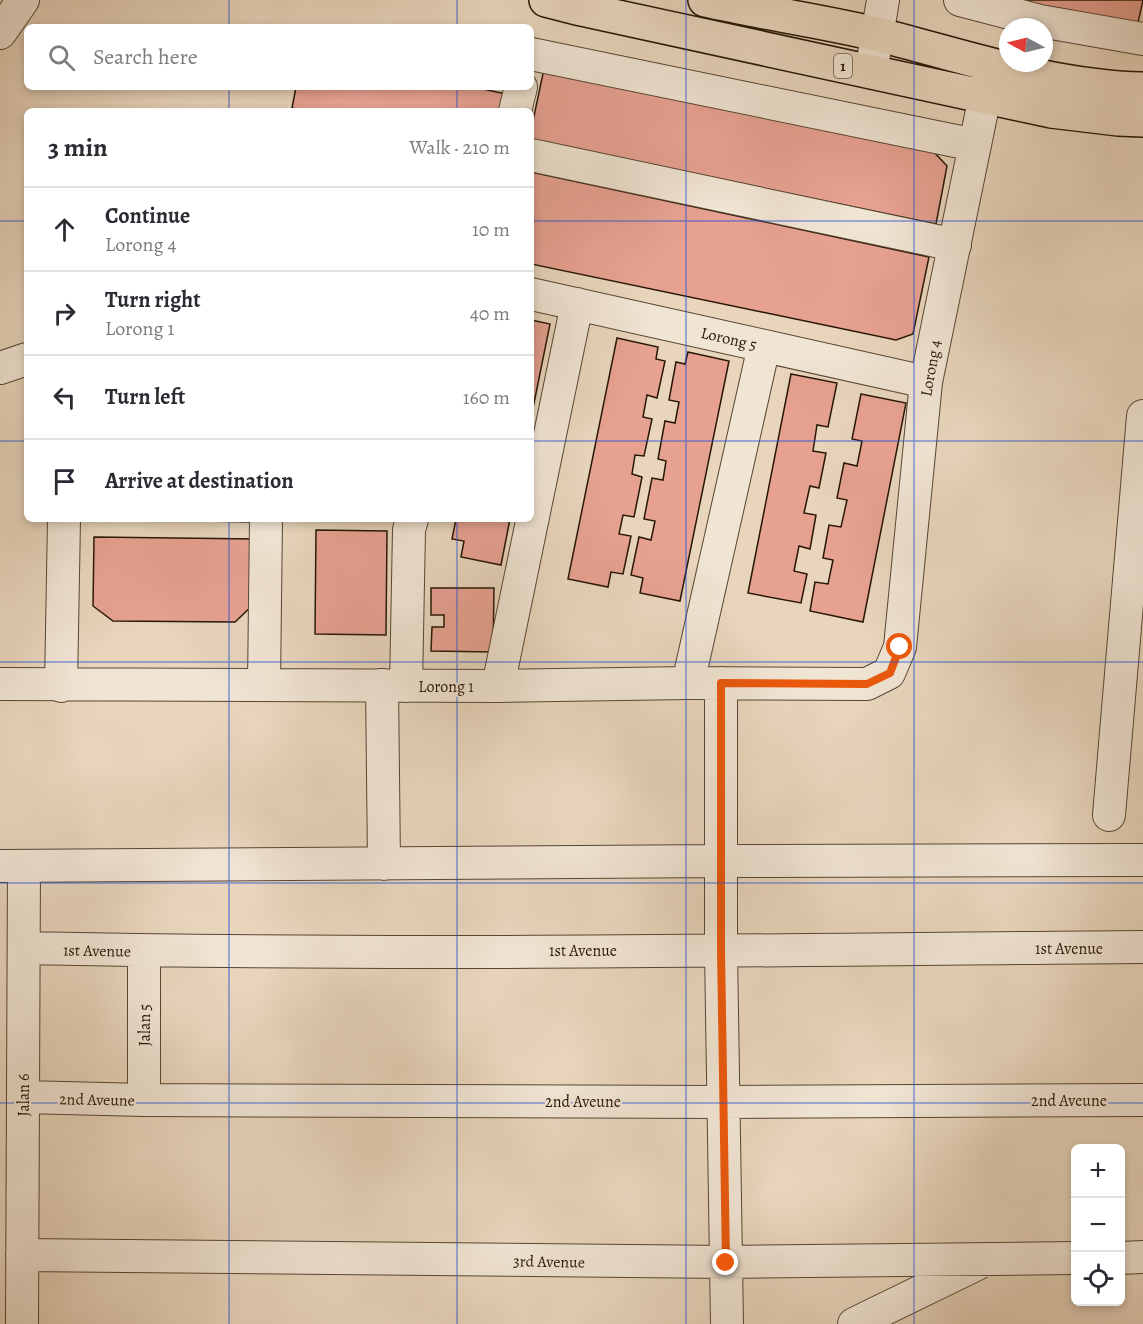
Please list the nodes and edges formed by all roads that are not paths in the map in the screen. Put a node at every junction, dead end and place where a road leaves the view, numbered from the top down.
1 (24, 0) edge
2 (546, 0) edge
3 (705, 0) edge
4 (883, 0) edge
5 (960, 0) edge
6 (1019, 18) edge
7 (1053, 26) edge
8 (0, 33) edge
9 (877, 35) junction
10 (1143, 39) edge
11 (534, 55) edge
12 (992, 65) junction
13 (999, 66) edge
14 (871, 72) junction
15 (1045, 72) edge
16 (1143, 89) edge
17 (519, 90) edge
18 (985, 97) junction
19 (515, 108) edge
20 (1143, 120) edge
21 (975, 145) junction
22 (534, 156) edge
23 (955, 245) junction
24 (534, 295) edge
25 (577, 304) junction
26 (764, 346) junction
27 (24, 360) edge
28 (0, 368) edge
29 (926, 382) junction
30 (1143, 416) edge
31 (534, 512) edge
32 (64, 522) edge
33 (267, 522) edge
34 (411, 522) edge
35 (532, 522) edge
36 (890, 673) joint
37 (688, 683) junction
38 (721, 683) junction
39 (0, 684) edge
40 (264, 685) junction
41 (394, 685) junction
42 (62, 686) junction
43 (498, 686) junction
44 (1109, 815) dead end
45 (720, 861) junction
46 (1143, 861) edge
47 (384, 864) junction
48 (12, 866) edge
49 (1143, 947) edge
50 (24, 948) junction
51 (721, 950) junction
52 (144, 951) junction
53 (23, 1097) junction
54 (144, 1100) junction
55 (1143, 1100) edge
56 (723, 1102) junction
57 (22, 1256) junction
58 (1143, 1257) edge
59 (1071, 1258) edge
60 (1125, 1258) edge
61 (986, 1259) junction
62 (726, 1263) junction
63 (22, 1324) edge
64 (727, 1324) edge
65 (854, 1324) edge

1 - 8 street
2 - 14 highway, 1
3 - 9 highway, 1
4 - 9 street
5 - 6 street
7 - 10 street
9 - 12 highway, 1
9 - 14 street
11 - 21 street
12 - 13 highway, 1
12 - 18 street, Lorong 4
14 - 18 highway, 1
15 - 16 highway, 1
17 - 19 street
18 - 20 highway, 1
18 - 21 street, Lorong 4
21 - 23 street, Lorong 4
22 - 23 street
23 - 29 street, Lorong 4
24 - 25 street, Lorong 5
25 - 26 street, Lorong 5
25 - 31 street
26 - 29 street, Lorong 5
26 - 37 street
27 - 28 street
29 - 36 street, Lorong 4
30 - 44 street
32 - 42 street
33 - 40 street
34 - 41 street
35 - 43 street
36 - 38 street, Lorong 1
37 - 38 street, Lorong 1
37 - 43 street, Lorong 1
38 - 45 street
39 - 42 street, Lorong 1
40 - 41 street, Lorong 1
40 - 42 street, Lorong 1
41 - 43 street, Lorong 1
41 - 47 street
45 - 46 street
45 - 47 street
45 - 51 street
47 - 48 street
48 - 50 street, Jalan 6
49 - 51 street, 1st Avenue
50 - 52 street, 1st Avenue
50 - 53 street, Jalan 6
51 - 52 street, 1st Avenue
51 - 56 street
52 - 54 street, Jalan 5
53 - 54 street, 2nd Aveune
53 - 57 street, Jalan 6
54 - 56 street, 2nd Aveune
55 - 56 street, 2nd Aveune
56 - 62 street
57 - 62 street, 3rd Avenue
57 - 63 street, Jalan 6
58 - 60 street
59 - 61 street, 3rd Avenue
61 - 62 street, 3rd Avenue
61 - 65 street
62 - 64 street

